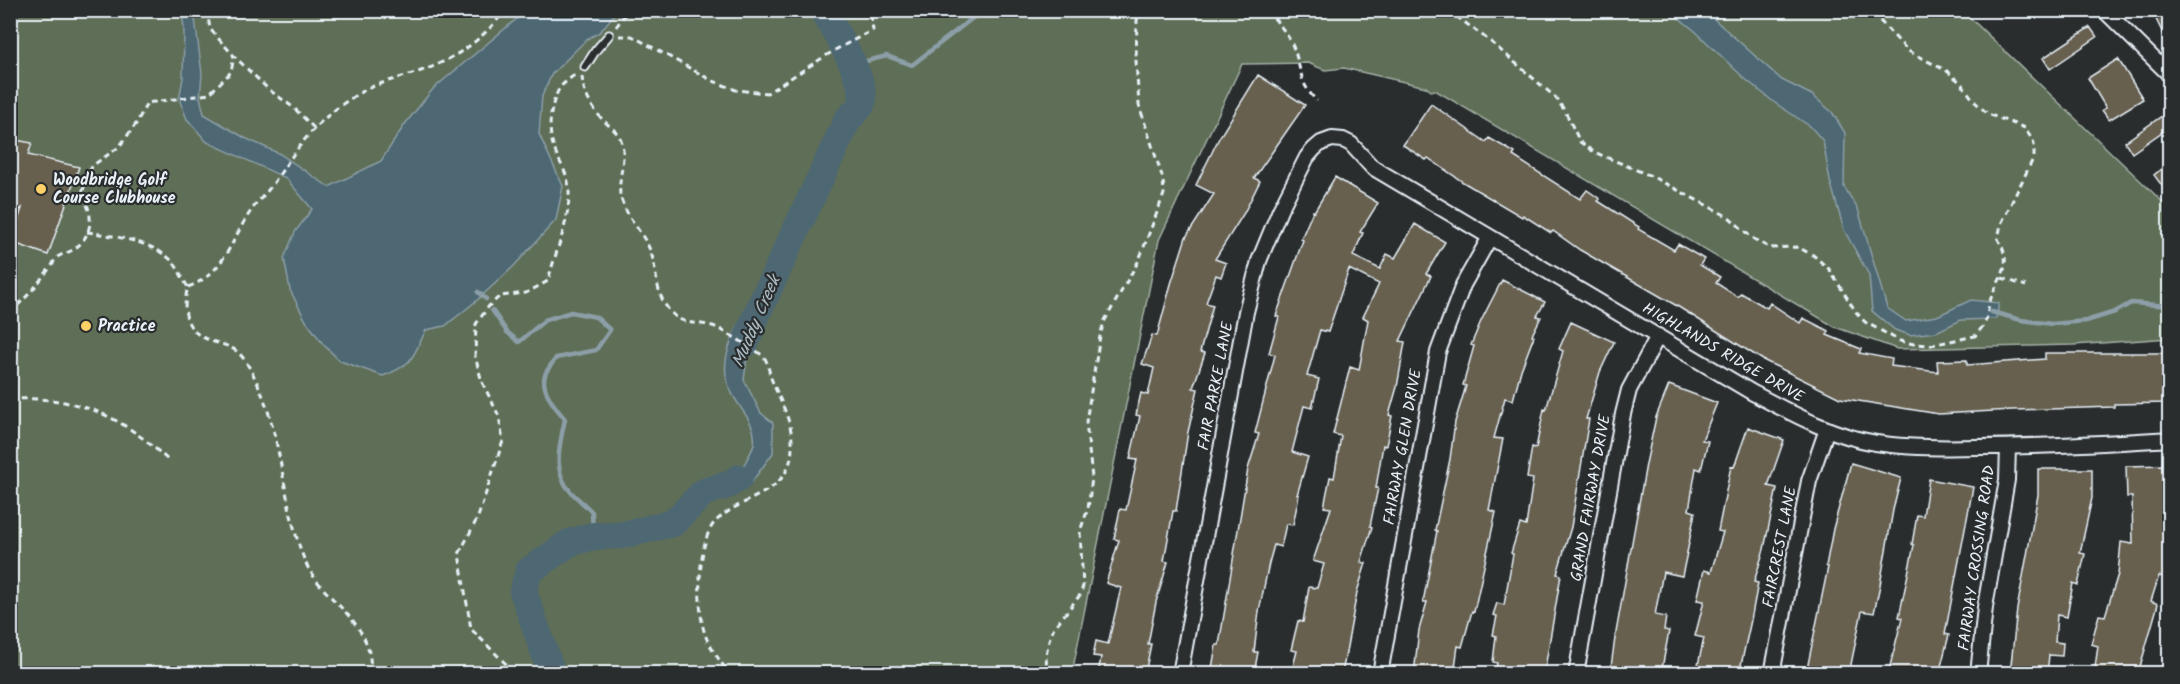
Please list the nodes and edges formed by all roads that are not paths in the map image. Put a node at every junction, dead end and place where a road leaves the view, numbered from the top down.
1 (2104, 10) edge
2 (609, 35) road end
3 (585, 67) road end
4 (2169, 75) edge
5 (1343, 140) joint
6 (1490, 237) junction
7 (1658, 336) junction
8 (1827, 429) junction
9 (2169, 439) edge
10 (2008, 447) junction
11 (1180, 674) edge
12 (1380, 674) edge
13 (1576, 674) edge
14 (1772, 674) edge
15 (1978, 674) edge

1 - 4 street
2 - 3 lane
5 - 6 street, HIGHLANDS RIDGE DRIVE
5 - 11 street, FAIR PARKE LANE
6 - 7 street, HIGHLANDS RIDGE DRIVE
6 - 12 street, FAIRWAY GLEN DRIVE
7 - 8 street, HIGHLANDS RIDGE DRIVE
7 - 13 street, GRAND FAIRWAY DRIVE
8 - 10 street, HIGHLANDS RIDGE DRIVE
8 - 14 street, FAIRCREST LANE
9 - 10 street, HIGHLANDS RIDGE DRIVE
10 - 15 street, FAIRWAY CROSSING ROAD

